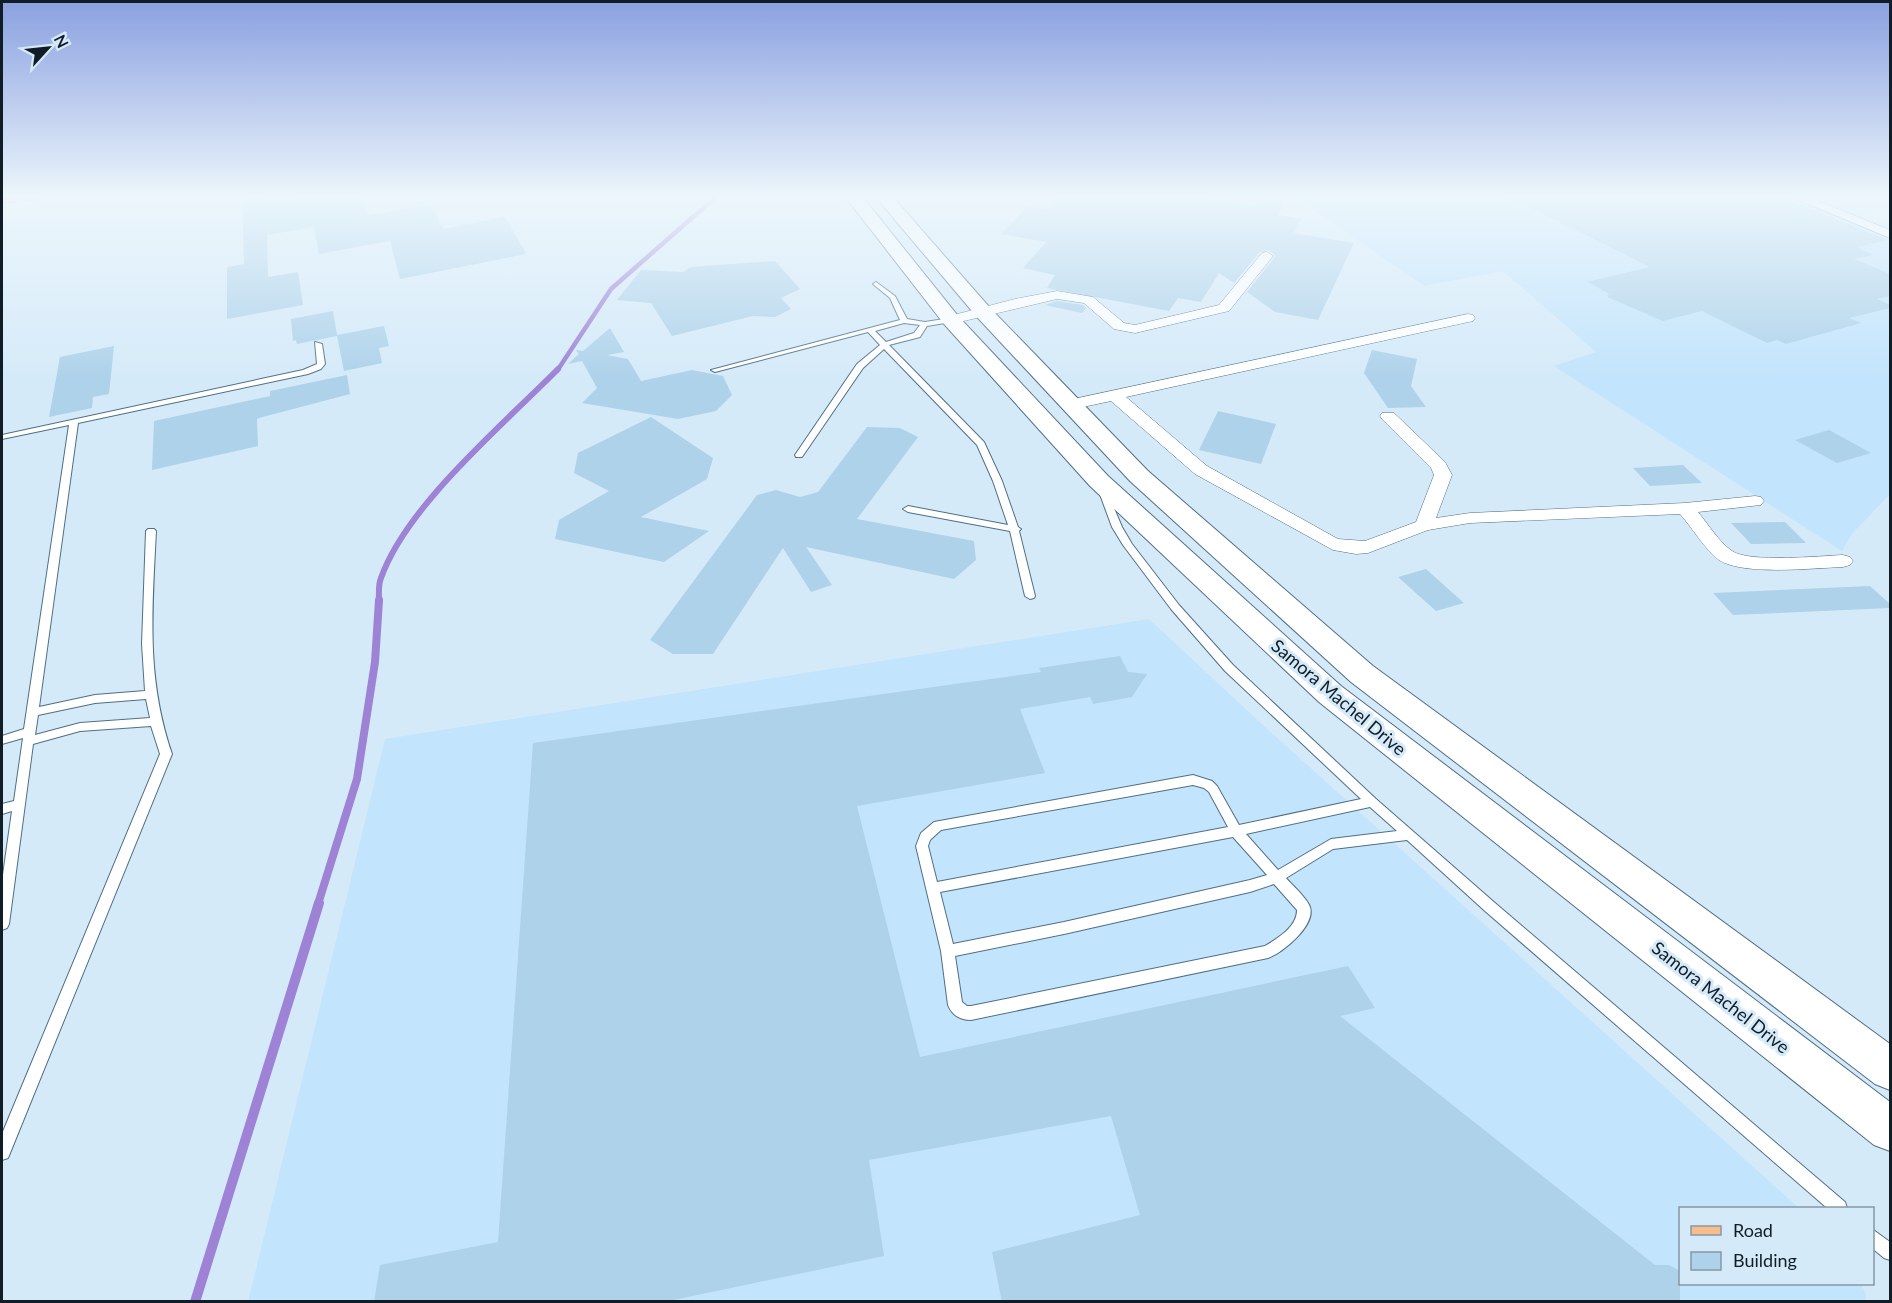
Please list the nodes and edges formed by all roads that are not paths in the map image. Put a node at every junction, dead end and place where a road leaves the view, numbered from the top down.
1 (893, 256) edge
2 (935, 256) edge
3 (1267, 256) dead end
4 (876, 284) dead end
5 (984, 313) junction
6 (1468, 318) dead end
7 (904, 321) junction
8 (938, 322) junction
9 (869, 329) junction
10 (318, 344) dead end
11 (886, 344) junction
12 (715, 370) dead end
13 (1114, 395) junction
14 (1069, 405) junction
15 (1388, 416) dead end
16 (74, 421) junction
17 (2, 436) edge
18 (799, 455) dead end
19 (1099, 481) junction
20 (1755, 501) dead end
21 (1685, 508) junction
22 (908, 509) dead end
23 (1424, 525) junction
24 (1016, 529) junction
25 (151, 531) dead end
26 (1843, 561) dead end
27 (1030, 596) dead end
28 (152, 694) junction
29 (32, 712) junction
30 (156, 722) junction
31 (29, 736) junction
32 (2, 740) edge
33 (1372, 802) junction
34 (19, 804) junction
35 (2, 809) edge
36 (1236, 831) junction
37 (1408, 835) junction
38 (1275, 878) junction
39 (934, 888) junction
40 (2, 924) edge
41 (948, 951) junction
42 (1890, 1070) edge
43 (1890, 1129) edge
44 (2, 1152) edge
45 (1837, 1207) edge
46 (1874, 1239) edge
47 (1890, 1252) edge

1 - 8 main road, Samora Machel Drive
2 - 5 main road, Samora Machel Drive
3 - 5 street
4 - 7 lane
5 - 8 street
5 - 14 main road, Samora Machel Drive
6 - 13 street
7 - 8 lane
7 - 9 lane
8 - 11 lane
8 - 19 main road, Samora Machel Drive
9 - 11 lane
9 - 12 lane
10 - 16 lane
11 - 18 lane
11 - 24 lane
13 - 14 street
13 - 23 street
14 - 42 main road, Samora Machel Drive
15 - 23 street
16 - 17 lane
16 - 29 lane
19 - 33 lane
19 - 43 main road, Samora Machel Drive
20 - 21 street
21 - 23 street
21 - 26 street
22 - 24 lane
24 - 27 lane
25 - 28 lane
28 - 29 lane
28 - 30 lane
29 - 31 lane
30 - 31 lane
30 - 44 lane
31 - 32 lane
31 - 34 lane
33 - 36 lane
33 - 37 lane
34 - 35 lane
34 - 40 lane
36 - 38 lane
36 - 39 lane
36 - 39 lane
37 - 38 lane
37 - 45 lane
38 - 41 lane
38 - 41 lane
39 - 41 lane
46 - 47 lane

